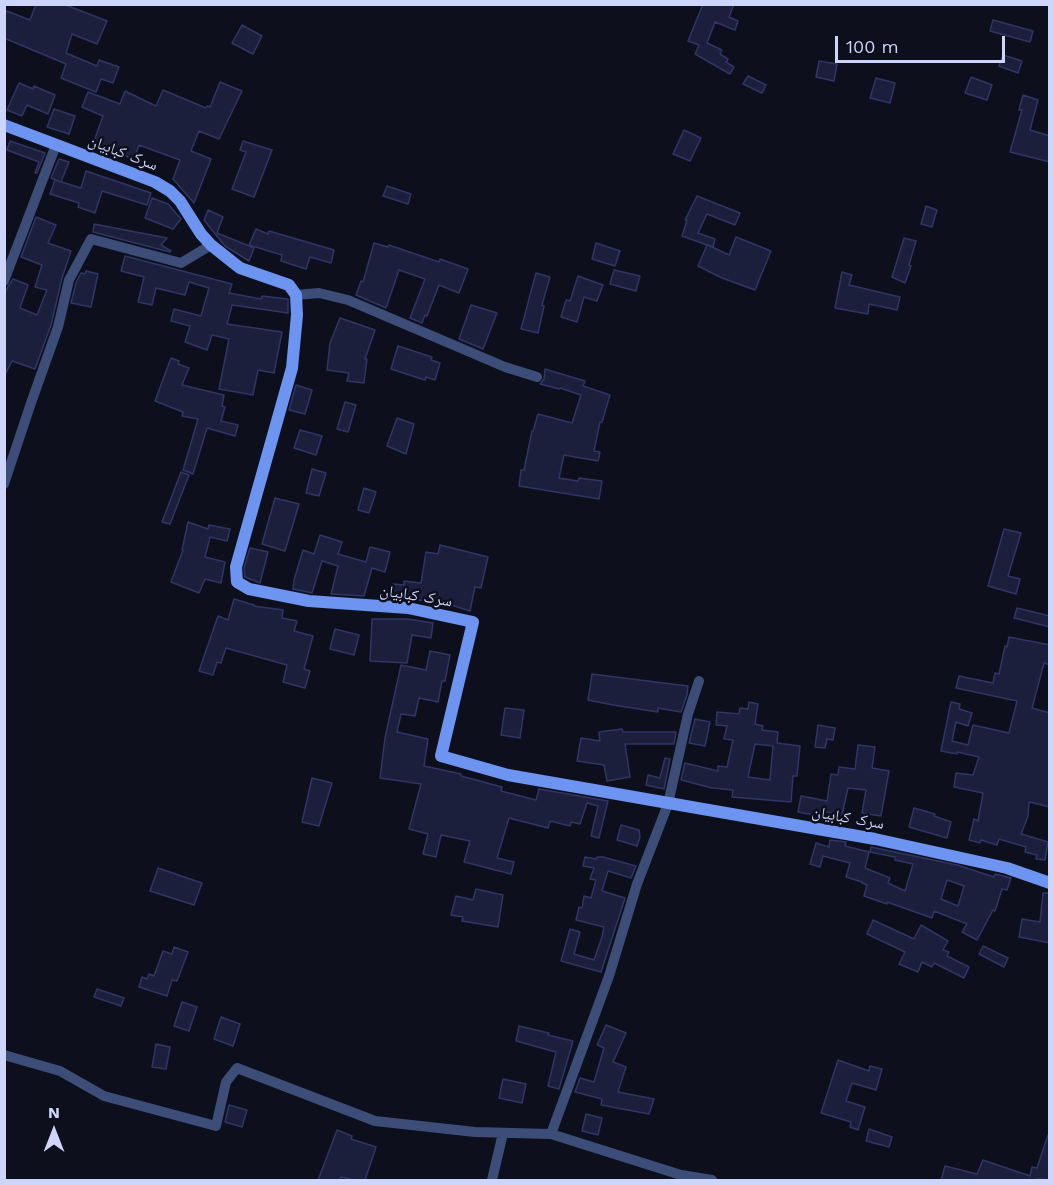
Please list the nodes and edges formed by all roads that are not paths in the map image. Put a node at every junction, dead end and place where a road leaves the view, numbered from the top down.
1 (4, 125) edge
2 (56, 145) junction
3 (211, 245) junction
4 (4, 281) edge
5 (296, 295) junction
6 (537, 377) dead end
7 (4, 484) edge
8 (699, 681) dead end
9 (668, 804) junction
10 (1050, 883) edge
11 (4, 1055) edge
12 (503, 1133) junction
13 (551, 1134) junction
14 (492, 1180) edge
15 (712, 1180) edge

1 - 2 street, سرک کبابیان
2 - 3 street, سرک کبابیان
2 - 4 street
3 - 5 street, سرک کبابیان
3 - 7 street
5 - 6 street
5 - 9 street, سرک کبابیان
8 - 9 street
9 - 10 street, سرک کبابیان
9 - 13 street
11 - 12 street
12 - 13 street
12 - 14 street
13 - 15 street

